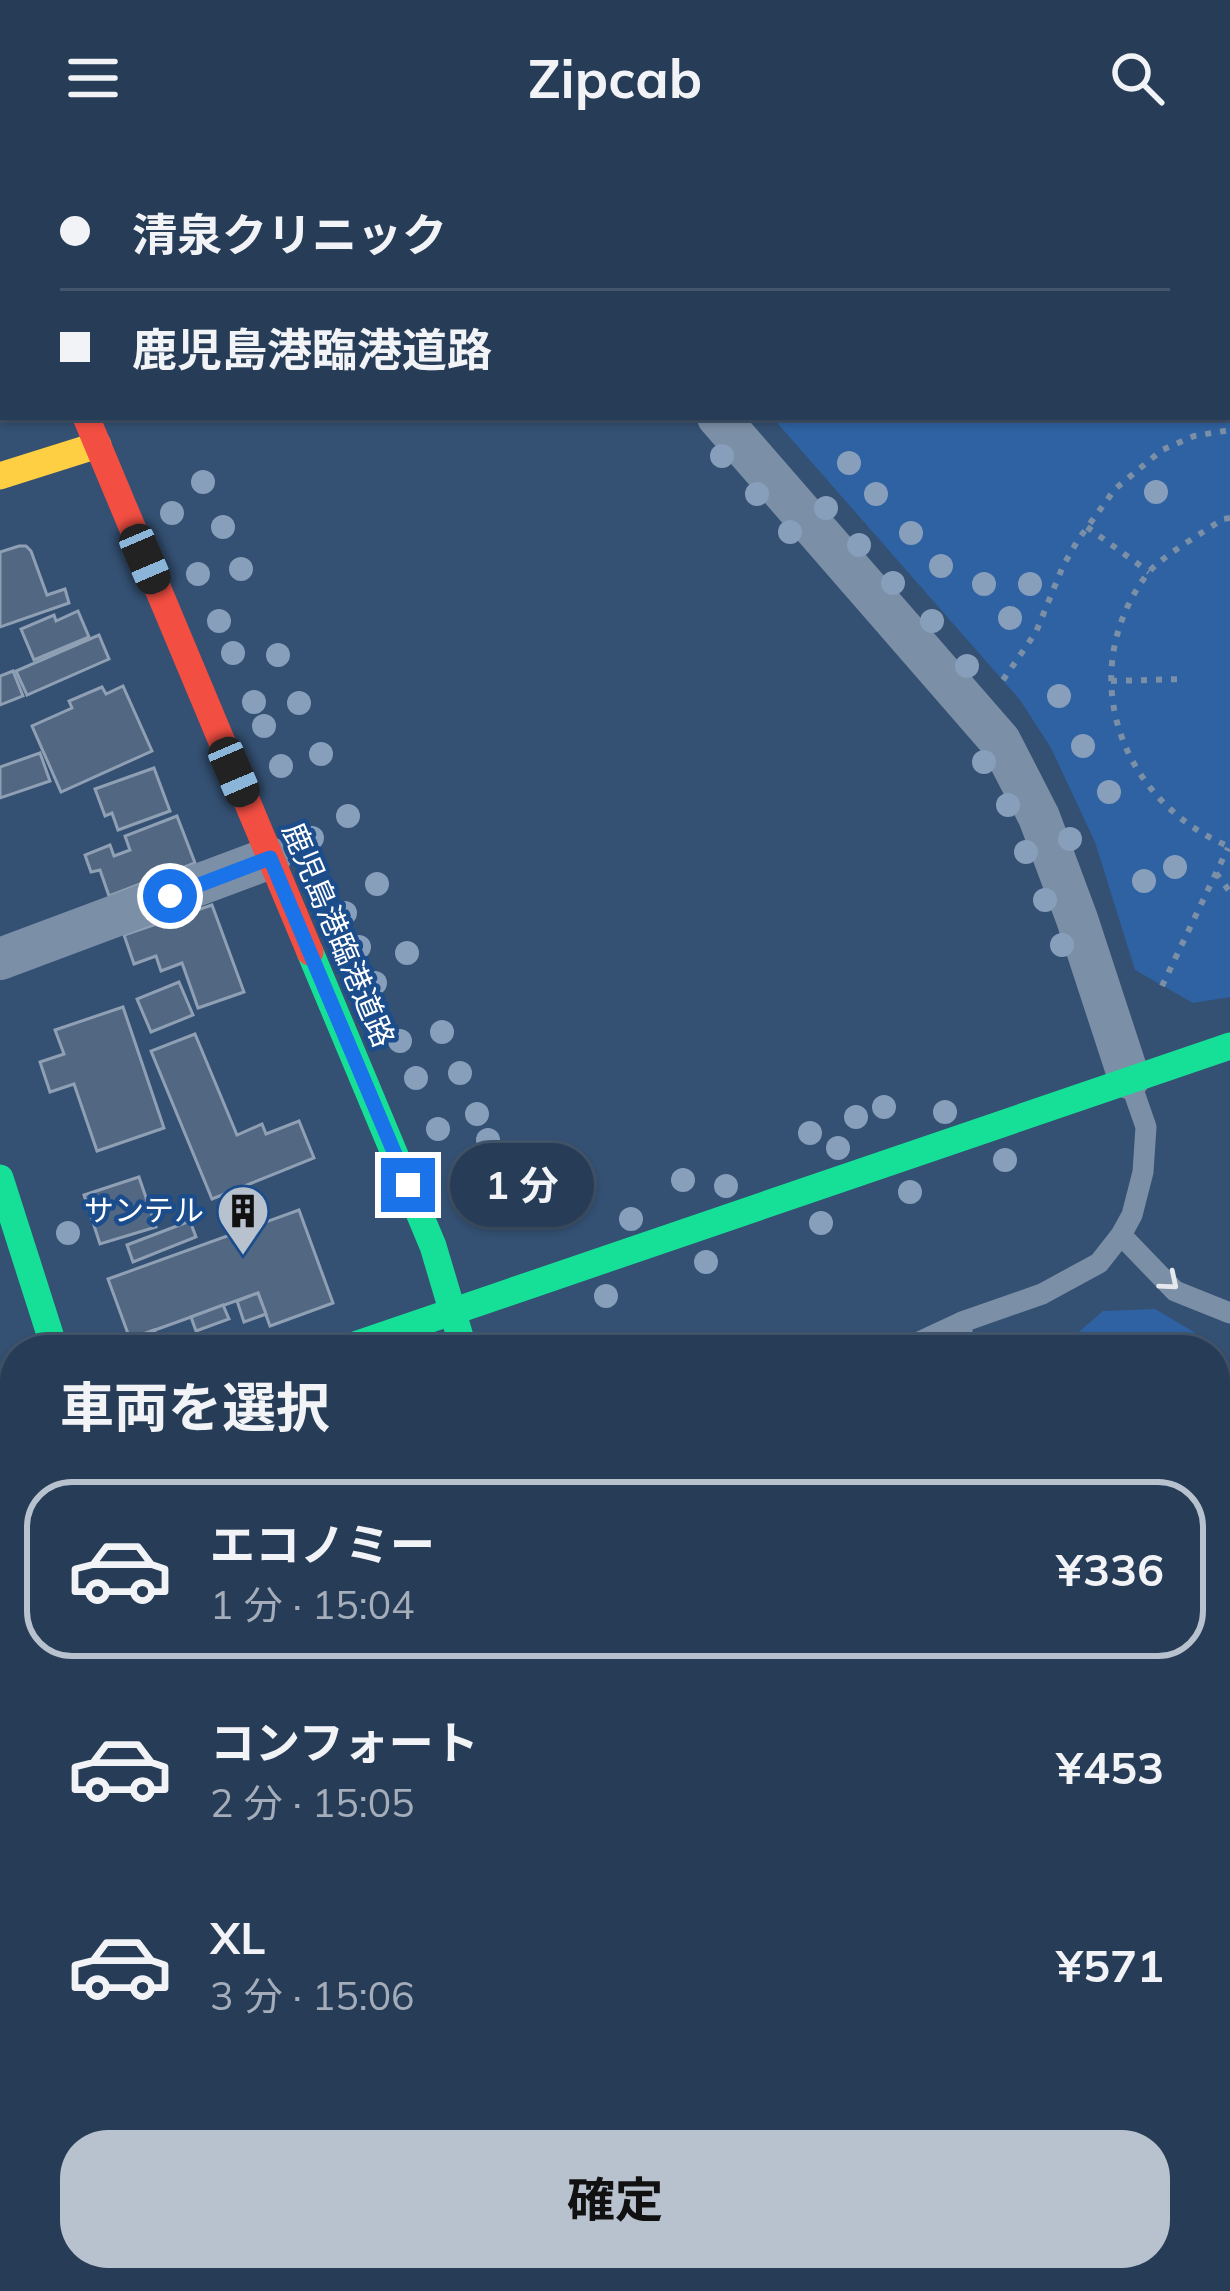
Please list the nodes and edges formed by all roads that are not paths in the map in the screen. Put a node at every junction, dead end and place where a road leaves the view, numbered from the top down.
1 (87, 420) edge
2 (721, 420) edge
3 (98, 445) junction
4 (0, 476) edge
5 (270, 858) junction
6 (0, 959) edge
7 (1230, 1046) edge
8 (1129, 1078) junction
9 (0, 1178) edge
10 (1121, 1235) junction
11 (12, 1254) edge
12 (454, 1311) junction
13 (1230, 1313) edge
14 (962, 1322) junction
15 (48, 1335) edge
16 (384, 1335) edge
17 (460, 1335) edge
18 (934, 1335) edge
19 (962, 1335) edge

1 - 3 street, 鹿児島港臨港道路
2 - 8 street
3 - 4 street
3 - 5 street, 鹿児島港臨港道路
5 - 6 street
5 - 12 street, 鹿児島港臨港道路
7 - 8 street
8 - 10 lane
8 - 12 street
9 - 11 street
10 -> 13 lane
10 - 14 lane
11 - 15 street
12 - 16 street
12 - 17 street, 鹿児島港臨港道路
14 - 18 lane
14 - 19 lane

